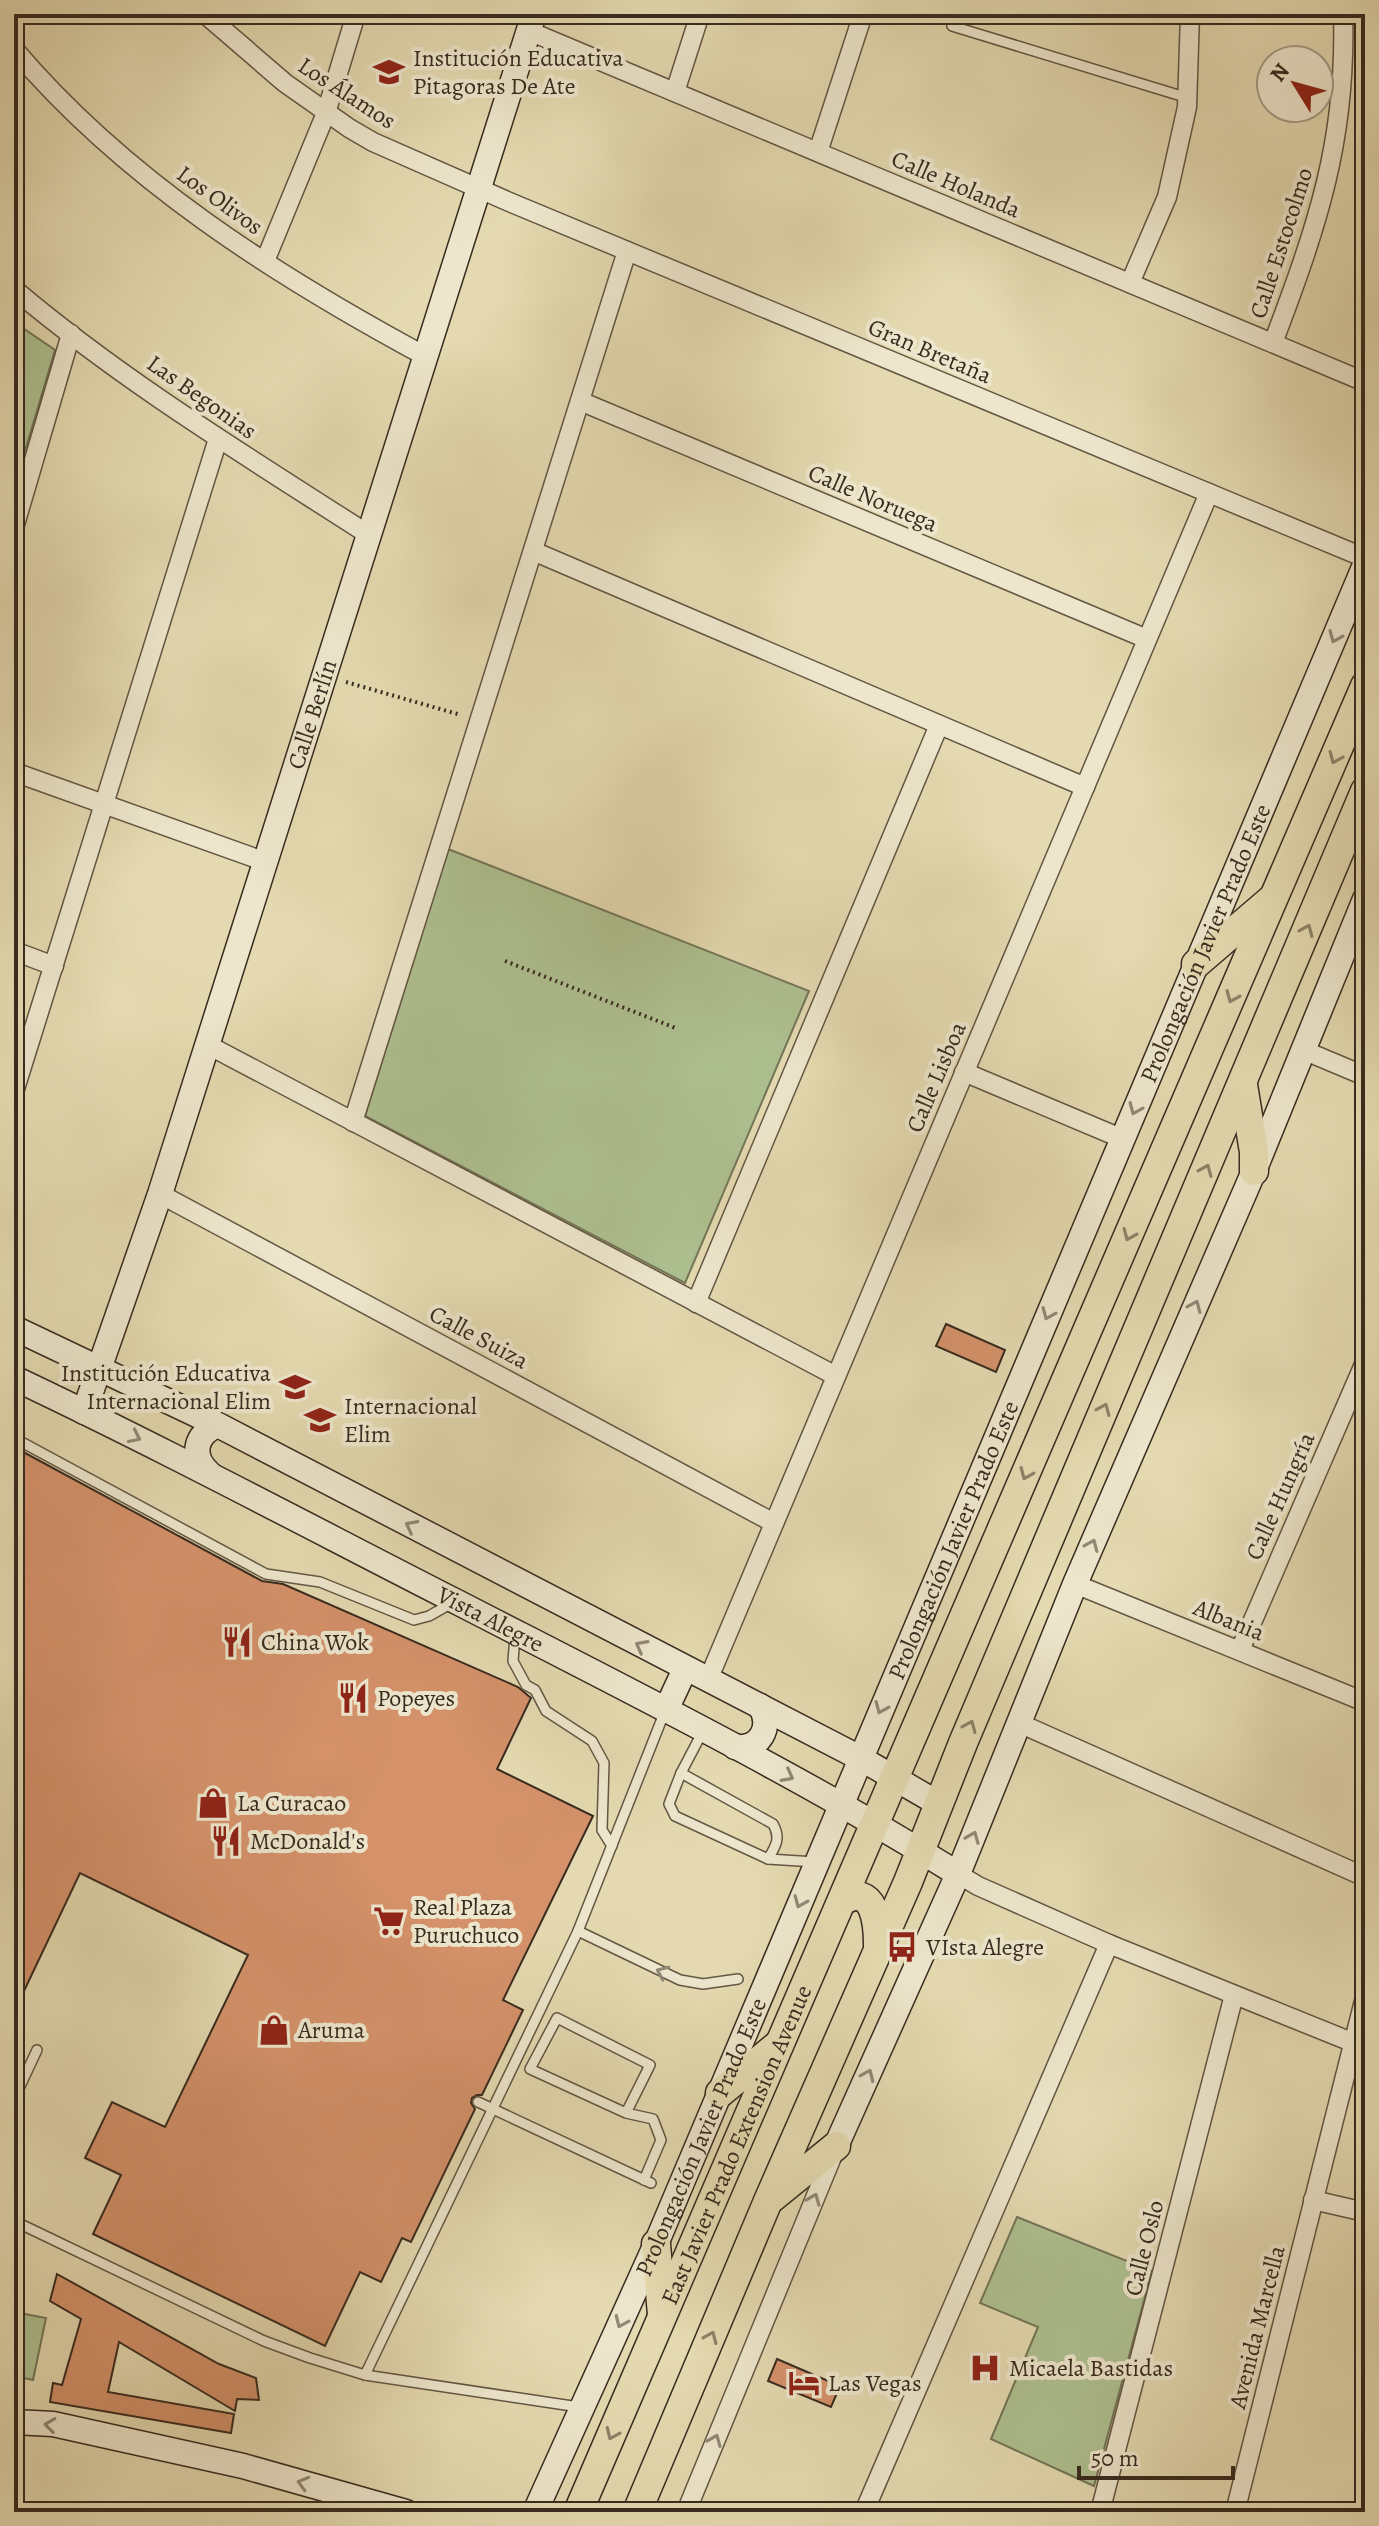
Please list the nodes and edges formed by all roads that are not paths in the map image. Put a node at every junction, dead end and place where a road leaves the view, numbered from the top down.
1 (205, 14) edge
2 (356, 14) edge
3 (700, 14) edge
4 (863, 14) edge
5 (1190, 14) edge
6 (1343, 14) edge
7 (531, 22) edge
8 (952, 26) dead end
9 (14, 49) edge
10 (675, 92) junction
11 (1188, 98) junction
12 (326, 113) junction
13 (818, 152) junction
14 (477, 188) junction
15 (627, 251) junction
16 (265, 261) junction
17 (1130, 283) junction
18 (14, 289) edge
19 (71, 334) junction
20 (1273, 343) junction
21 (425, 356) junction
22 (1365, 382) edge
23 (580, 401) junction
24 (218, 439) junction
25 (1209, 493) junction
26 (14, 528) edge
27 (369, 535) junction
28 (533, 551) junction
29 (1365, 558) edge
30 (1365, 565) edge
31 (1147, 639) junction
32 (1365, 686) edge
33 (939, 725) junction
34 (14, 772) edge
35 (1085, 787) junction
36 (1365, 791) edge
37 (105, 804) junction
38 (266, 862) junction
39 (1277, 895) junction
40 (1365, 899) edge
41 (14, 951) edge
42 (1196, 964) junction
43 (54, 966) junction
44 (208, 1045) junction
45 (1303, 1050) junction
46 (964, 1072) junction
47 (1365, 1076) edge
48 (1242, 1083) junction
49 (14, 1092) edge
50 (353, 1122) junction
51 (1123, 1139) junction
52 (1254, 1171) junction
53 (160, 1194) junction
54 (696, 1303) junction
55 (14, 1328) edge
56 (1365, 1362) edge
57 (101, 1368) junction
58 (836, 1376) junction
59 (14, 1378) edge
60 (84, 1412) junction
61 (218, 1425) junction
62 (14, 1438) edge
63 (209, 1473) junction
64 (774, 1523) junction
65 (1075, 1584) junction
66 (455, 1601) junction
67 (515, 1632) junction
68 (1240, 1650) junction
69 (685, 1669) junction
70 (708, 1680) junction
71 (1365, 1702) edge
72 (760, 1706) junction
73 (666, 1710) junction
74 (1019, 1723) junction
75 (703, 1731) junction
76 (735, 1747) junction
77 (860, 1758) junction
78 (681, 1773) junction
79 (895, 1777) junction
80 (841, 1804) junction
81 (939, 1804) junction
82 (876, 1823) junction
83 (612, 1846) junction
84 (920, 1850) junction
85 (768, 1859) junction
86 (817, 1862) junction
87 (958, 1874) junction
88 (1365, 1877) edge
89 (842, 1901) junction
90 (578, 1931) junction
91 (1109, 1944) junction
92 (878, 1950) junction
93 (738, 1979) dead end
94 (1234, 1995) junction
95 (1365, 1997) edge
96 (782, 2041) junction
97 (1354, 2043) junction
98 (37, 2050) dead end
99 (720, 2093) junction
100 (14, 2099) edge
101 (478, 2102) dead end
102 (492, 2109) junction
103 (626, 2113) junction
104 (836, 2146) junction
105 (1313, 2200) junction
106 (768, 2201) junction
107 (1365, 2212) edge
108 (14, 2221) edge
109 (656, 2244) junction
110 (662, 2321) junction
111 (365, 2375) junction
112 (582, 2408) junction
113 (14, 2422) edge
114 (406, 2512) edge
115 (535, 2512) edge
116 (578, 2512) edge
117 (637, 2512) edge
118 (686, 2512) edge
119 (864, 2512) edge
120 (1100, 2512) edge
121 (1235, 2512) edge

1 - 12 street, Los Álamos
2 - 12 street
3 - 10 street
4 - 13 street
5 - 11 street
6 - 20 street, Calle Estocolmo
7 - 10 street, Calle Holanda
7 - 14 street, Calle Berlín
8 - 11 lane
9 - 16 street, Los Olivos
10 - 13 street, Calle Holanda
11 - 17 street
12 - 14 street, Los Álamos
12 - 16 street
13 - 17 street, Calle Holanda
14 - 15 street, Gran Bretaña
14 - 21 street, Calle Berlín
15 - 23 street
15 - 25 street, Gran Bretaña
16 - 21 street, Los Olivos
17 - 20 street, Calle Holanda
18 - 19 street, Las Begonias
19 - 24 street, Las Begonias
19 - 26 street
20 - 22 street, Calle Holanda
21 - 27 street, Calle Berlín
23 - 28 street
23 - 31 street, Calle Noruega
24 - 27 street, Las Begonias
24 - 37 street
25 - 29 street, Gran Bretaña
25 - 31 street, Calle Lisboa
27 - 38 street, Calle Berlín
28 - 33 street
28 - 50 street
30 -> 42 street, Prolongación Javier Prado Este
31 - 35 street, Calle Lisboa
32 -> 39 main road, Prolongación Javier Prado Este
33 - 35 street
33 - 54 street
34 - 37 street
35 - 46 street, Calle Lisboa
48 -> 36 main road
37 - 38 street
37 - 43 street
38 - 44 street, Calle Berlín
39 - 42 main road
39 -> 79 main road, Prolongación Javier Prado Este
40 - 45 street
41 - 43 street
42 -> 51 street, Prolongación Javier Prado Este
43 - 49 street
44 - 50 street
44 - 53 street, Calle Berlín
45 - 47 street
45 - 52 street
46 - 51 street
46 - 58 street, Calle Lisboa
48 - 52 main road
81 -> 48 main road
50 - 54 street
51 -> 77 street, Prolongación Javier Prado Este
65 -> 52 street
53 - 57 street, Calle Berlín
53 - 64 street, Calle Suiza
54 - 58 street
55 - 57 street, Vista Alegre
56 - 68 street, Calle Hungría
57 - 60 street, Calle Berlín
57 - 61 street, Vista Alegre
58 - 64 street, Calle Lisboa
59 - 60 street, Vista Alegre
60 -> 63 street, Vista Alegre
61 - 63 street
69 -> 61 street, Vista Alegre
62 - 66 lane
63 - 66 street, Vista Alegre
64 - 70 street, Calle Lisboa
65 - 68 street, Albania
65 - 74 street
66 - 67 street, Vista Alegre
67 - 73 street, Vista Alegre
67 - 83 lane
68 - 71 street, Albania
69 - 70 street, Vista Alegre
69 - 73 street
70 - 72 street, Vista Alegre
72 - 76 street
72 - 77 street, Vista Alegre
73 - 75 street, Vista Alegre
73 - 83 lane
87 -> 74 street
74 - 88 street
75 - 76 street, Vista Alegre
75 - 78 lane
76 -> 80 street, Vista Alegre
77 - 79 street, Vista Alegre
77 - 80 street, Prolongación Javier Prado Este
78 - 85 lane
78 - 85 lane
79 - 81 street, Vista Alegre
79 - 82 main road, East Javier Prado Extension Avenue
80 - 82 street, Vista Alegre
80 - 86 street, Prolongación Javier Prado Este
81 - 84 main road
82 - 84 street, Vista Alegre
82 - 89 main road, East Javier Prado Extension Avenue
83 - 90 lane
84 - 87 street, Vista Alegre
84 - 92 main road, East Javier Prado Extension Avenue
85 - 86 lane
86 -> 99 street, Prolongación Javier Prado Este
87 - 91 street
104 -> 87 street
89 - 92 main road
89 - 96 main road, East Javier Prado Extension Avenue
93 -> 90 lane
90 - 102 lane
91 - 94 street
91 - 119 street
92 - 106 main road, East Javier Prado Extension Avenue
94 - 97 street
94 - 120 street, Calle Oslo
95 - 97 street
96 - 99 main road
96 - 110 main road, East Javier Prado Extension Avenue
97 - 105 street
98 - 100 lane
99 - 109 street, Prolongación Javier Prado Este
101 - 102 lane
102 - 103 lane
102 - 111 lane
103 - 103 lane
104 - 106 main road
118 -> 104 street
105 - 107 street
105 - 121 street, Avenida Marcella
117 -> 106 main road, East Javier Prado Extension Avenue
108 - 111 lane
109 - 110 main road
109 -> 112 street, Prolongación Javier Prado Este
110 -> 116 main road, East Javier Prado Extension Avenue
111 - 112 lane
112 - 115 street, Prolongación Javier Prado Este
114 -> 113 street

